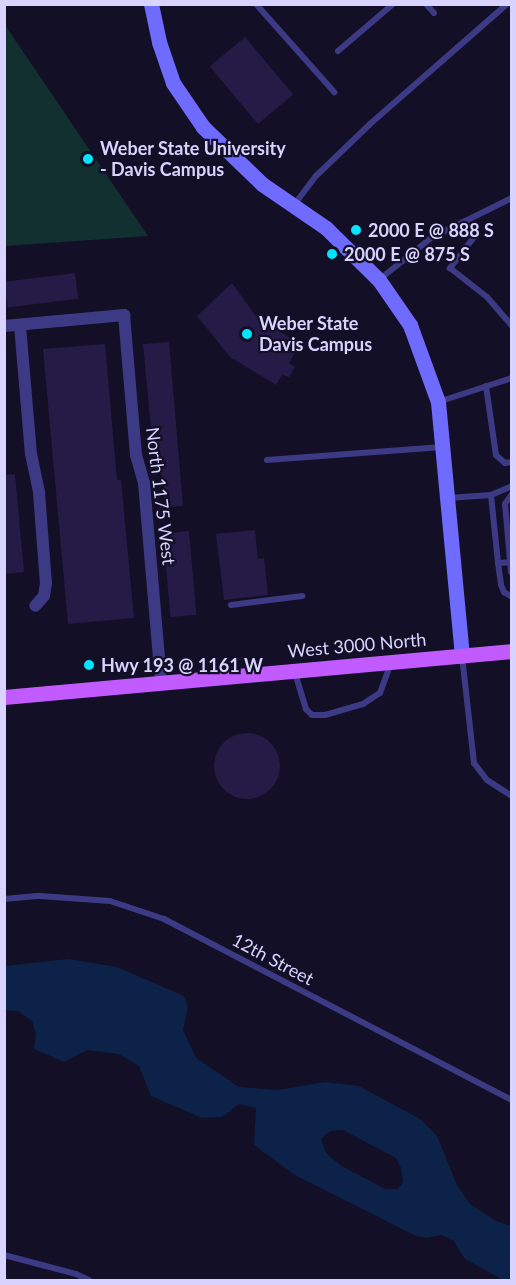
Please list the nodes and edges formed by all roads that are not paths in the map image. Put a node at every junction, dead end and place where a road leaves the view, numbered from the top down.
1 (151, 4) edge
2 (256, 4) edge
3 (393, 4) edge
4 (426, 4) edge
5 (507, 4) edge
6 (434, 13) dead end
7 (338, 51) dead end
8 (334, 92) dead end
9 (512, 198) edge
10 (294, 205) junction
11 (475, 236) dead end
12 (379, 279) junction
13 (4, 326) edge
14 (21, 326) junction
15 (512, 326) edge
16 (512, 378) edge
17 (486, 386) junction
18 (438, 402) junction
19 (443, 447) junction
20 (267, 460) dead end
21 (512, 462) edge
22 (512, 486) edge
23 (491, 495) junction
24 (512, 495) edge
25 (448, 498) junction
26 (511, 562) edge
27 (498, 563) junction
28 (511, 572) edge
29 (302, 596) dead end
30 (512, 597) edge
31 (231, 605) dead end
32 (35, 606) dead end
33 (512, 651) edge
34 (462, 656) junction
35 (391, 662) junction
36 (294, 671) junction
37 (161, 682) junction
38 (4, 697) edge
39 (512, 795) edge
40 (4, 899) edge
41 (512, 1100) edge
42 (4, 1255) edge
43 (89, 1281) edge

1 - 10 street
2 - 8 lane
3 - 7 lane
4 - 6 lane
5 - 10 lane
9 - 12 lane
10 - 12 street
11 - 15 lane
12 - 18 street
13 - 14 street
14 - 32 street
14 - 37 street, North 1175 West
16 - 17 lane
17 - 18 lane
17 - 21 lane
18 - 19 street
19 - 20 lane
19 - 25 street
22 - 23 lane
23 - 25 lane
23 - 27 lane
24 - 26 lane
25 - 34 street
26 - 27 lane
26 - 28 lane
27 - 30 lane
29 - 31 lane
33 - 34 main road, West 3000 North
34 - 35 main road, West 3000 North
34 - 39 lane
35 - 36 main road, West 3000 North
35 - 36 lane
36 - 37 main road, West 3000 North
37 - 38 main road, West 3000 North
40 - 41 lane, 12th Street
42 - 43 lane

